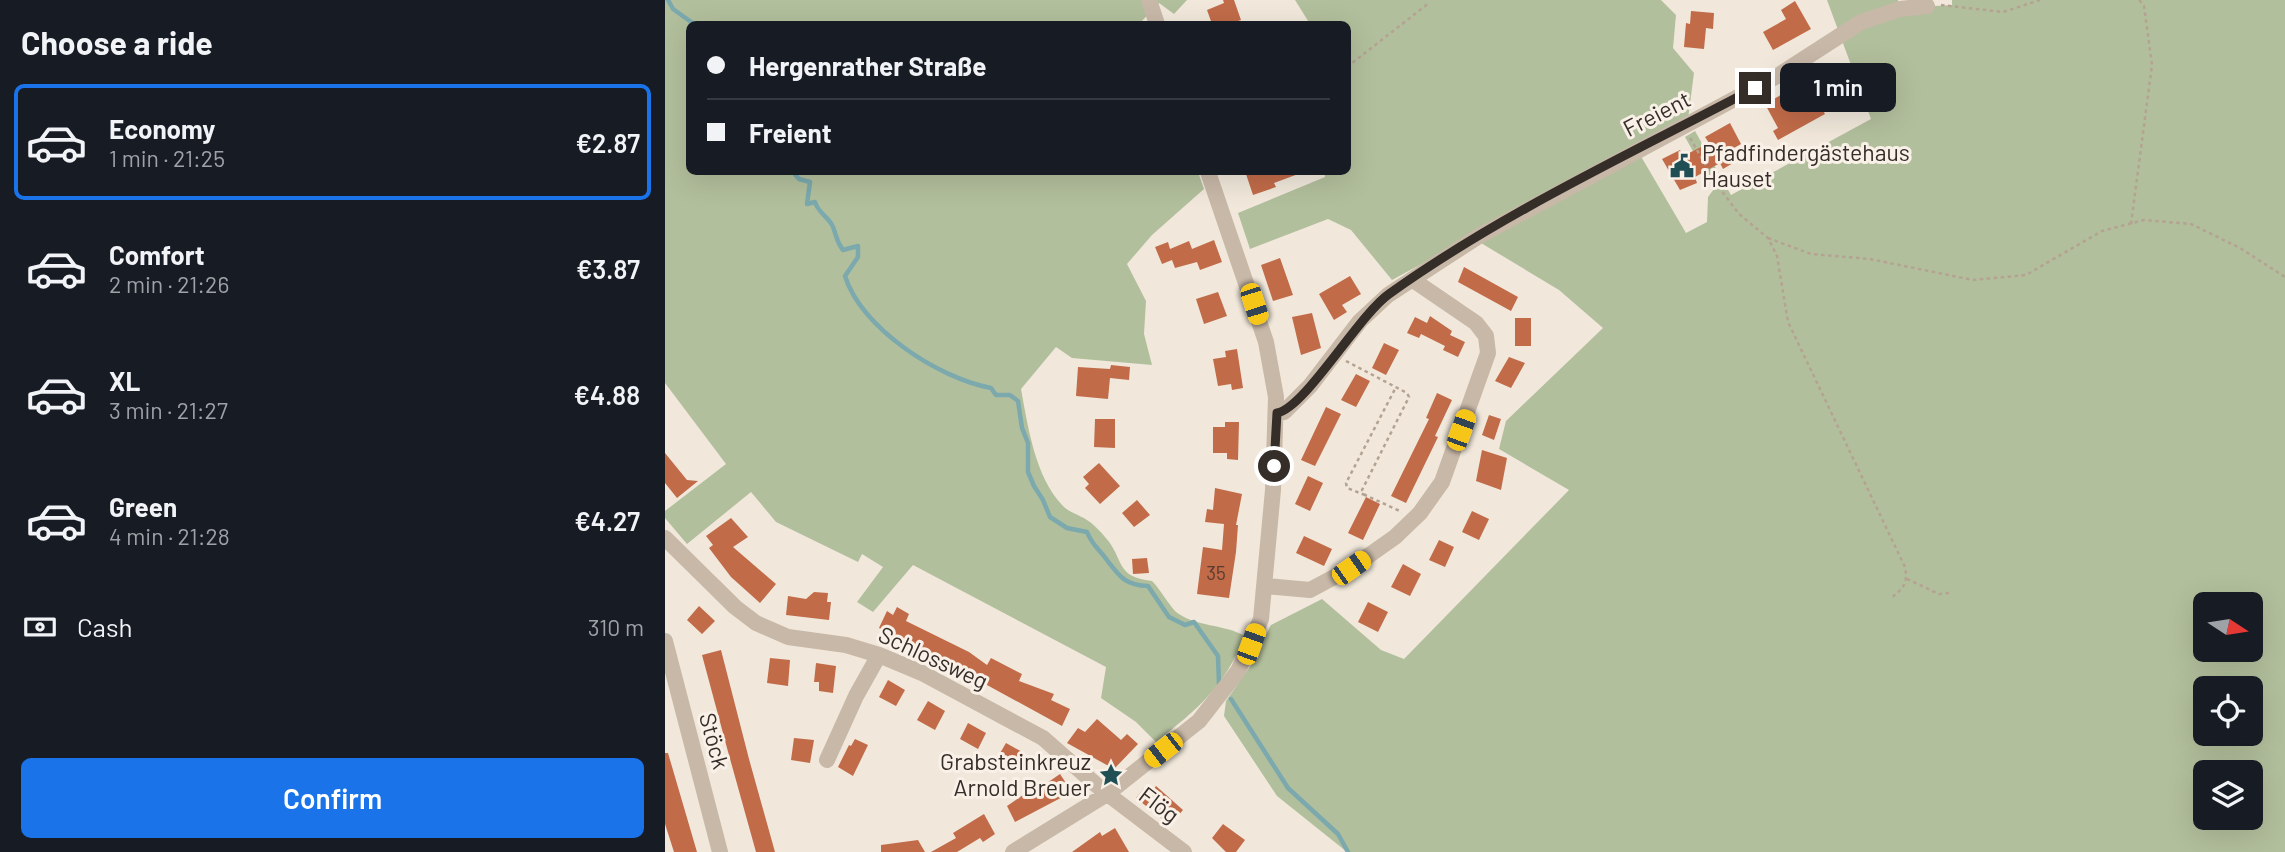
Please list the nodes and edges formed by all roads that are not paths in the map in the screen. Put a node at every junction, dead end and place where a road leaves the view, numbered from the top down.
1 (1149, 1) edge
2 (1927, 6) road end
3 (1156, 21) edge
4 (1209, 175) edge
5 (1413, 279) junction
6 (1277, 413) junction
7 (665, 538) edge
8 (1266, 586) junction
9 (665, 641) edge
10 (879, 655) junction
11 (827, 760) dead end
12 (1107, 794) junction
13 (720, 852) edge
14 (1013, 852) edge
15 (1184, 852) edge

1 - 3 street
2 - 5 street, Freient
4 - 6 street
5 - 6 street, Freient
5 - 8 street
6 - 8 street
7 - 10 street, Schlossweg
8 - 12 street
9 - 13 street, Stöck
10 - 11 street
10 - 12 street, Schlossweg
12 - 14 street
12 - 15 street, Flög

